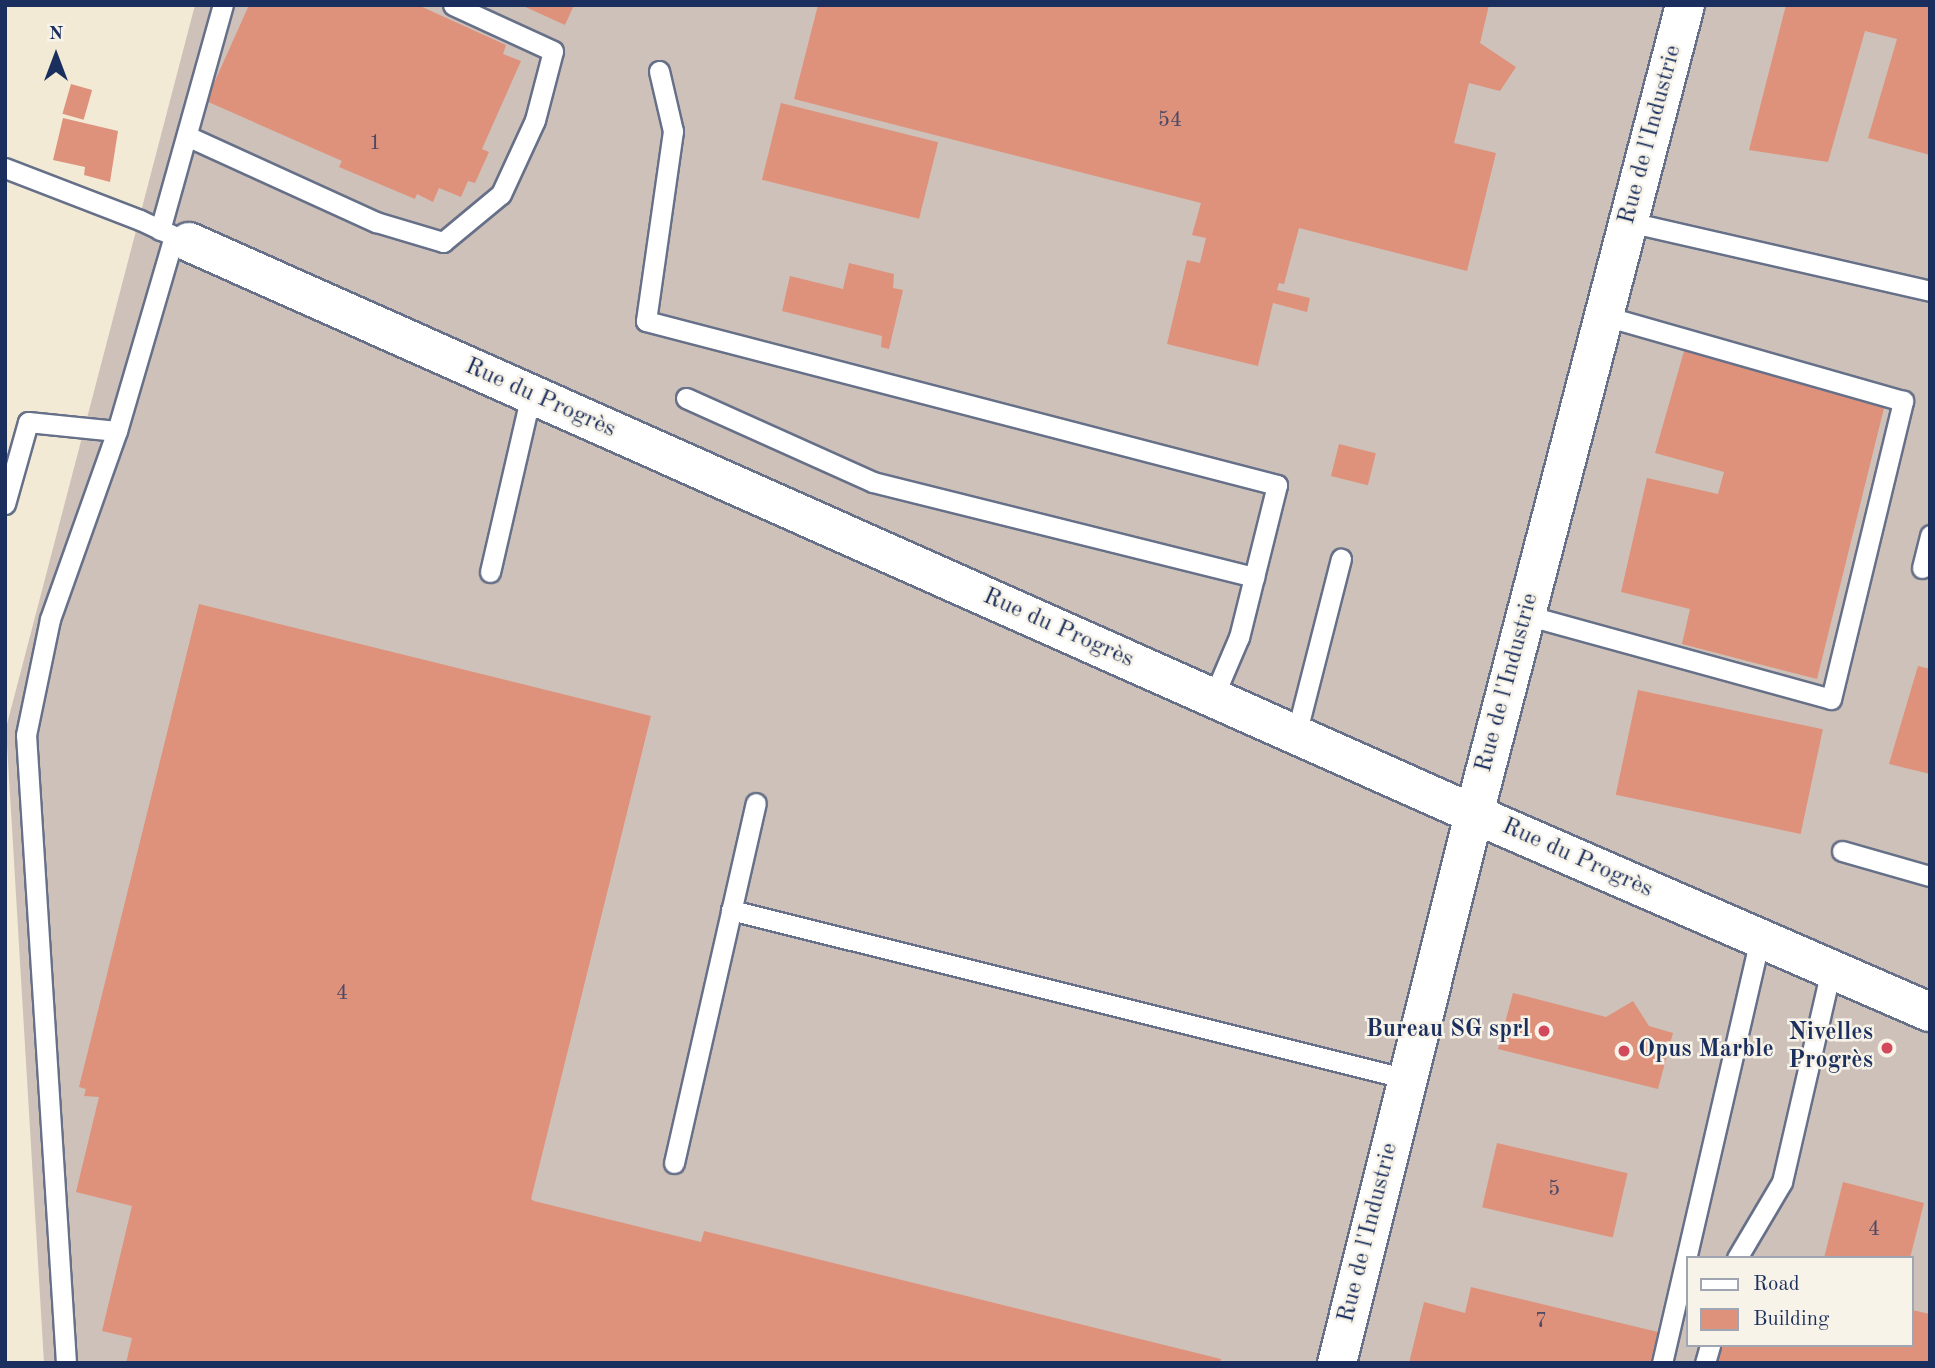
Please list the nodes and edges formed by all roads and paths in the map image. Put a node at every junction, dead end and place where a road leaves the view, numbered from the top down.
1 (223, 5) edge
2 (453, 5) edge
3 (1685, 5) edge
4 (659, 71) dead end
5 (187, 136) junction
6 (5, 168) edge
7 (1629, 222) junction
8 (174, 236) junction
9 (1930, 291) edge
10 (1604, 316) junction
11 (531, 394) junction
12 (686, 398) dead end
13 (117, 431) junction
14 (5, 504) edge
15 (1930, 535) edge
16 (1341, 559) dead end
17 (1922, 568) dead end
18 (490, 572) dead end
19 (1254, 577) junction
20 (1526, 615) junction
21 (1213, 698) junction
22 (1296, 735) junction
23 (756, 803) dead end
24 (1474, 814) junction
25 (1842, 851) dead end
26 (1930, 876) edge
27 (731, 910) junction
28 (1760, 939) junction
29 (1830, 969) junction
30 (1930, 1012) edge
31 (1408, 1079) junction
32 (674, 1163) dead end
33 (1687, 1256) edge
34 (1738, 1256) edge
35 (1686, 1259) edge
36 (66, 1363) edge
37 (1337, 1363) edge
38 (1662, 1363) edge

1 - 5 lane
2 - 5 lane
3 - 7 street, Rue de l'Industrie
4 - 19 lane
5 - 8 lane
6 - 8 lane
7 - 9 lane
7 - 10 street, Rue de l'Industrie
8 - 11 street, Rue du Progrès
8 - 13 lane
10 - 20 street, Rue de l'Industrie
10 - 20 lane
11 - 18 lane
11 - 21 street, Rue du Progrès
12 - 19 lane
13 - 14 lane
13 - 36 lane
15 - 17 lane
16 - 22 lane
19 - 21 lane
20 - 24 street, Rue de l'Industrie
21 - 22 street, Rue du Progrès
22 - 24 street, Rue du Progrès
23 - 27 lane
24 - 28 street, Rue du Progrès
24 - 31 street, Rue de l'Industrie
25 - 26 lane
27 - 31 lane
27 - 32 lane
28 - 29 street, Rue du Progrès
28 - 33 lane
29 - 30 street, Rue du Progrès
29 - 34 lane
31 - 37 street, Rue de l'Industrie
35 - 38 lane

